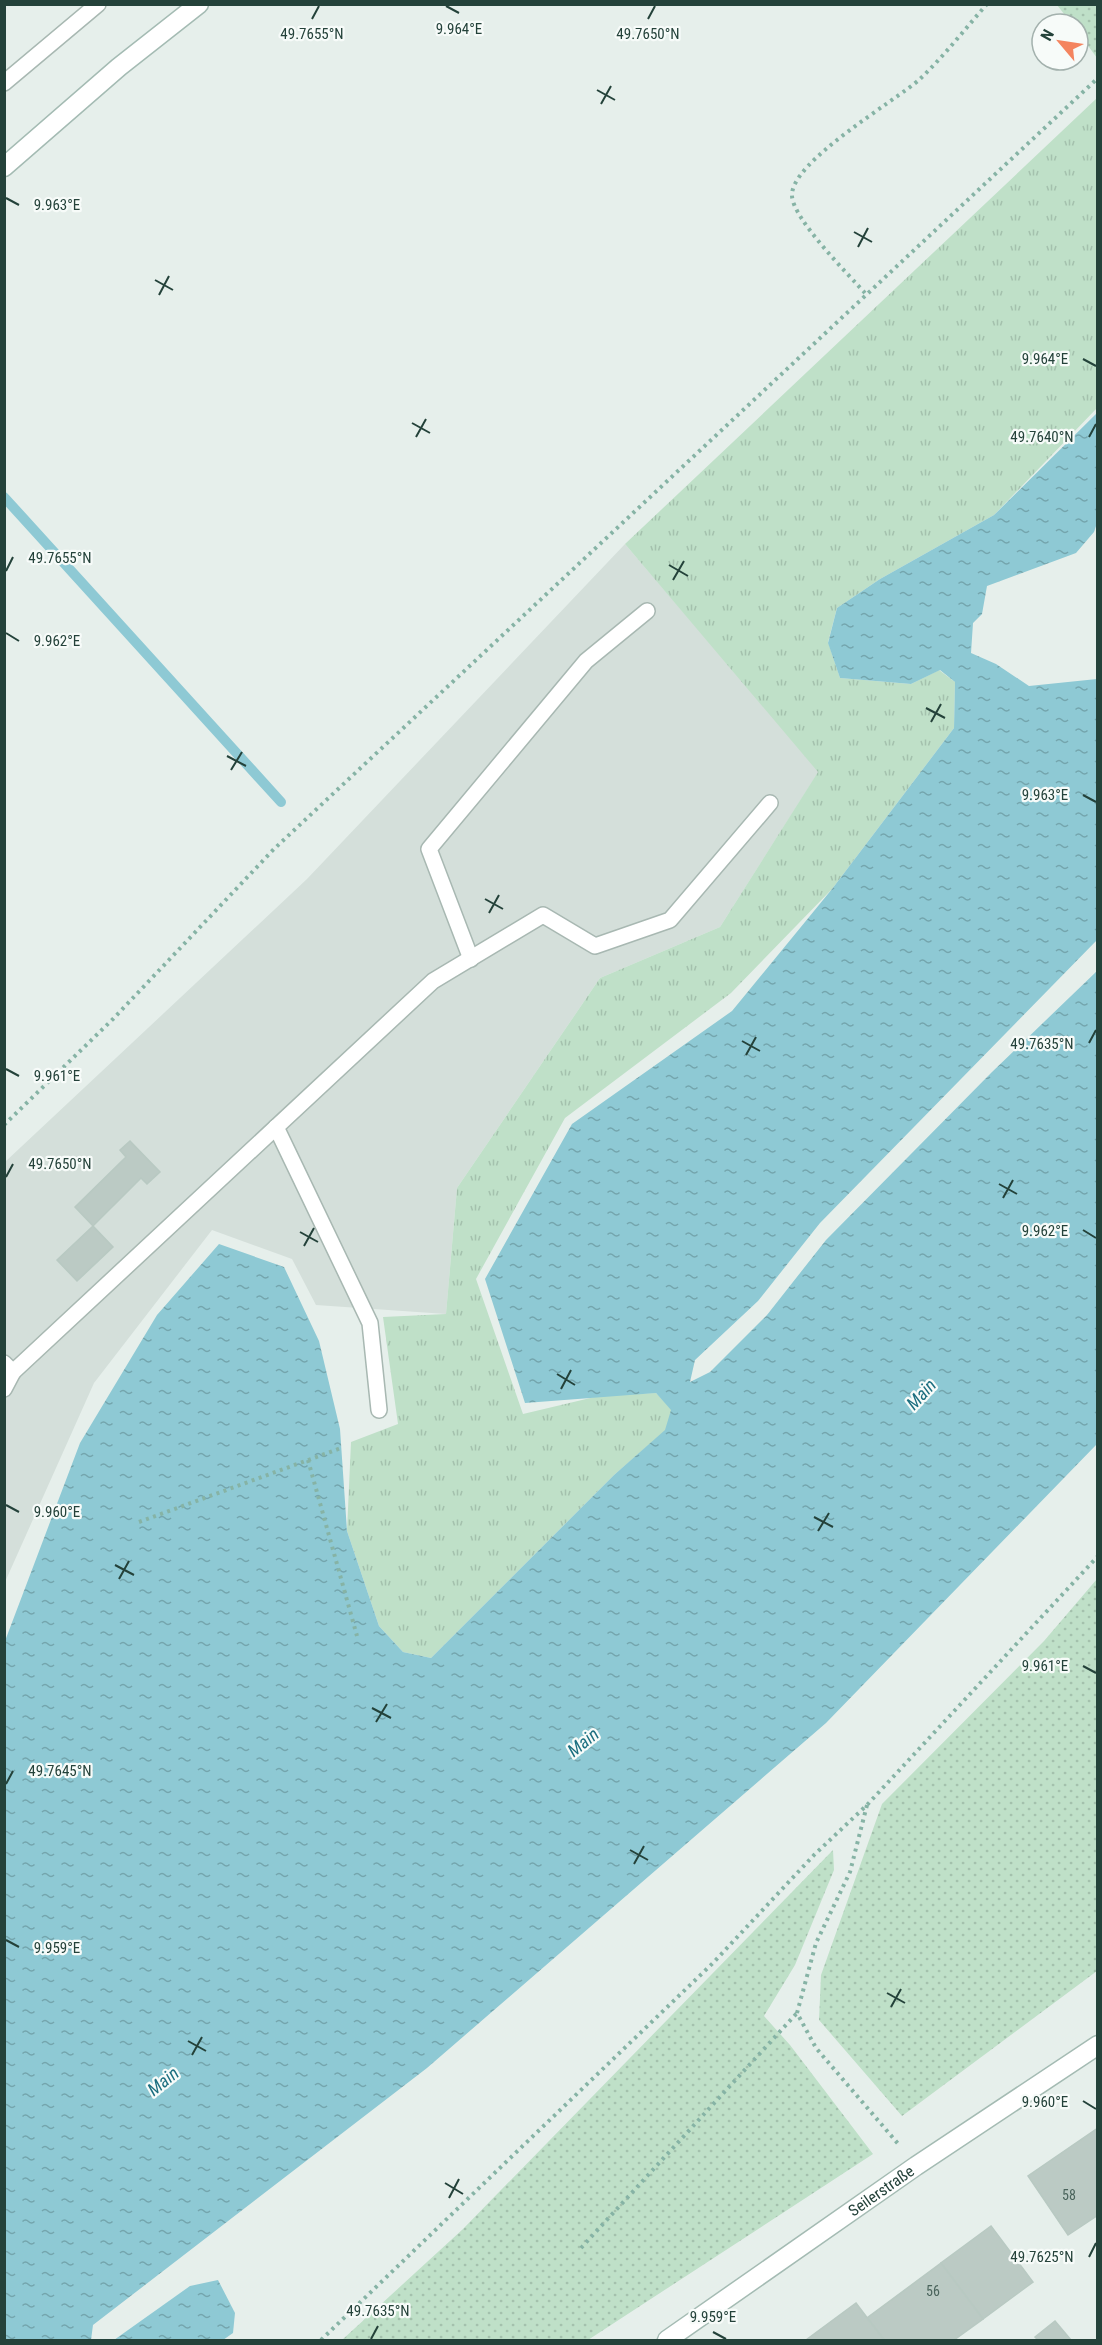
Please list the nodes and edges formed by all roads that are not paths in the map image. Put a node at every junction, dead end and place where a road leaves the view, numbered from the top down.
1 (98, 4) edge
2 (199, 4) edge
3 (4, 83) edge
4 (4, 167) edge
5 (647, 611) dead end
6 (770, 803) dead end
7 (471, 958) junction
8 (276, 1127) junction
9 (9, 1368) edge
10 (4, 1389) edge
11 (379, 1410) dead end
12 (1098, 2045) edge
13 (667, 2340) edge

1 - 3 lane
2 - 4 main road
5 - 7 lane
6 - 7 lane
7 - 8 lane
8 - 9 lane
8 - 11 lane
9 - 10 lane
12 - 13 main road, Seilerstraße

